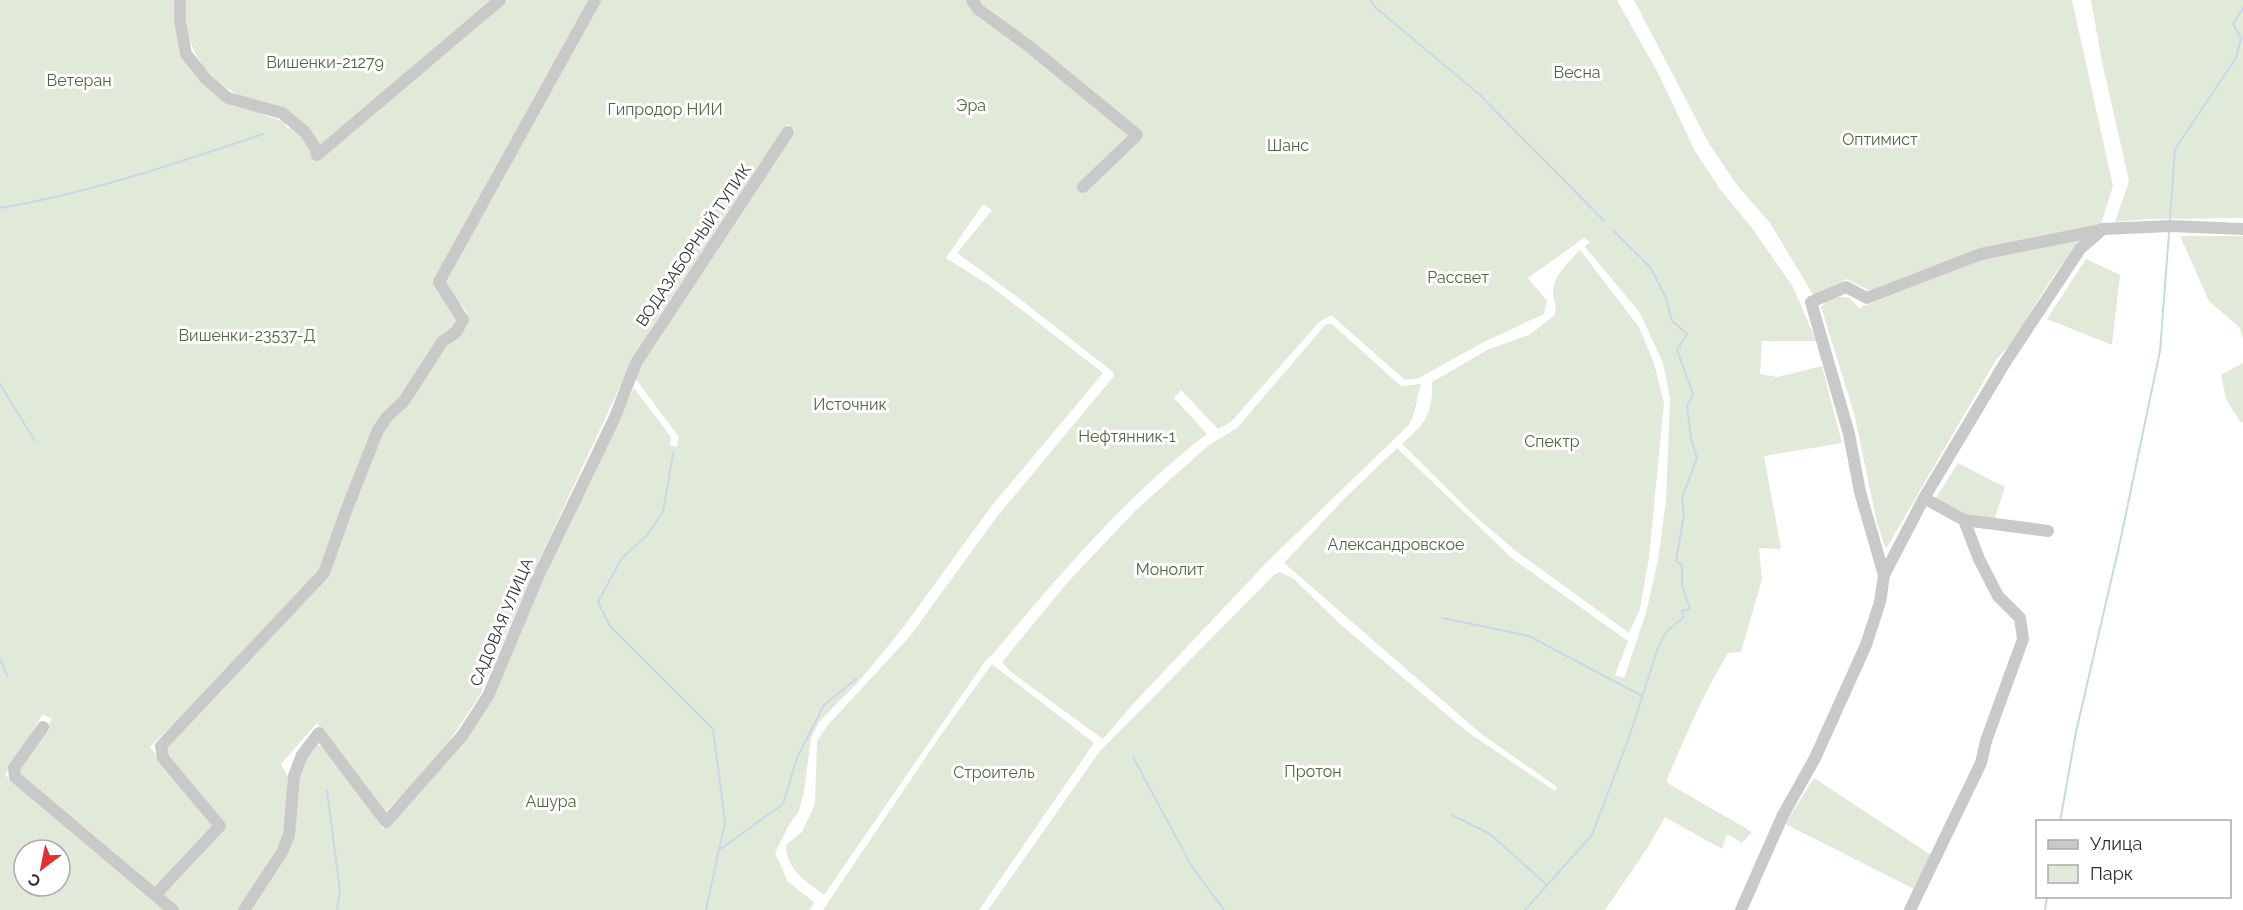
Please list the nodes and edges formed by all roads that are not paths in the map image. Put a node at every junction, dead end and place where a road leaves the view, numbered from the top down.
1 (180, 0) edge
2 (500, 0) edge
3 (595, 0) edge
4 (972, 0) edge
5 (788, 132) dead end
6 (1083, 187) dead end
7 (2103, 229) junction
8 (2243, 229) edge
9 (630, 379) joint
10 (1924, 498) junction
11 (1964, 520) junction
12 (2048, 531) dead end
13 (1884, 575) junction
14 (43, 727) dead end
15 (156, 894) junction
16 (173, 910) edge
17 (244, 910) edge
18 (1741, 910) edge
19 (1910, 910) edge

1 - 2 street
3 - 15 street
4 - 6 street
5 - 9 street, ВОДАЗАБОРНЫЙ ТУПИК
7 - 8 street
7 - 10 street
7 - 13 street
9 - 17 street, САДОВАЯ УЛИЦА
10 - 11 street
10 - 13 street
11 - 12 street
11 - 19 street
13 - 18 street
14 - 15 street
15 - 16 street

